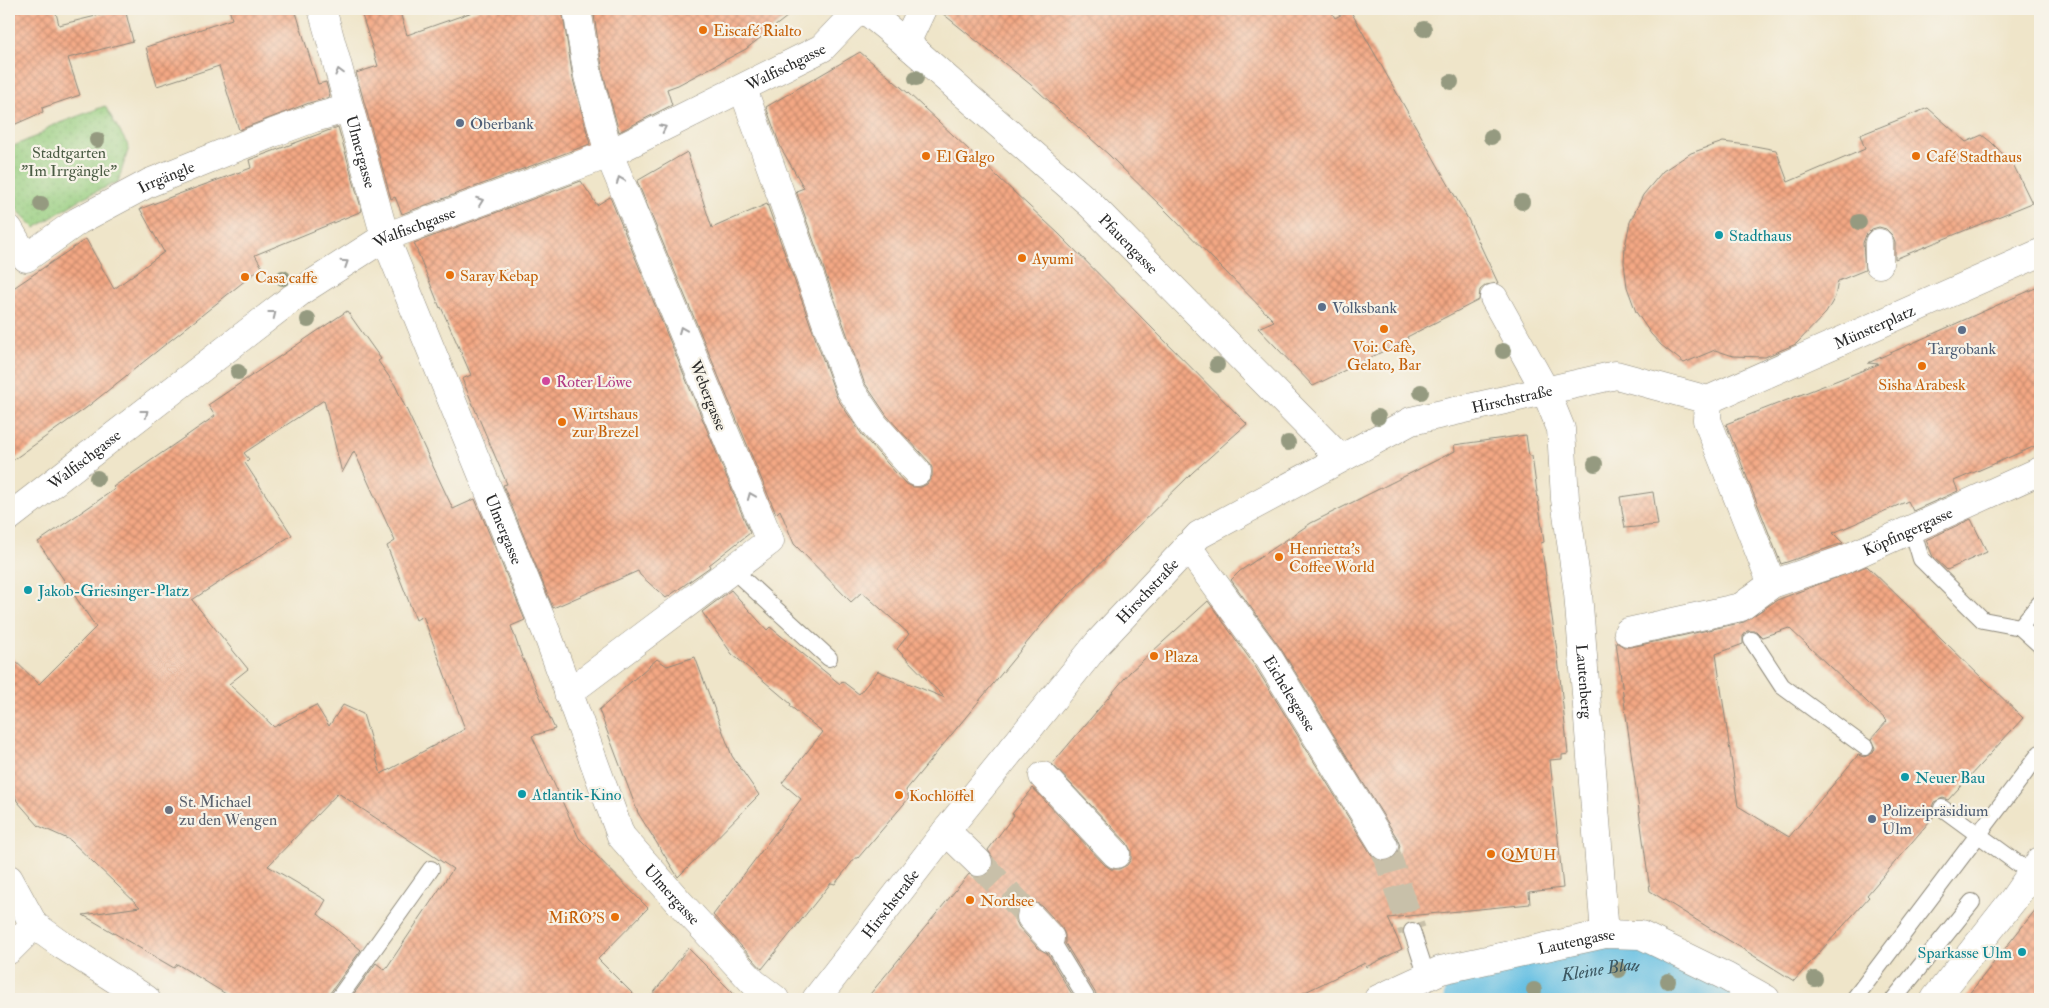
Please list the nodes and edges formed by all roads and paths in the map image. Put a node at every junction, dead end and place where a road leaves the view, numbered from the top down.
1 (322, 9) edge
2 (577, 9) edge
3 (859, 9) edge
4 (864, 9) edge
5 (922, 9) edge
6 (912, 48) junction
7 (743, 89) junction
8 (349, 108) junction
9 (609, 154) junction
10 (9, 229) edge
11 (385, 237) junction
12 (2040, 253) edge
13 (1494, 298) dead end
14 (1546, 392) junction
15 (1708, 400) junction
16 (1340, 458) junction
17 (2040, 471) edge
18 (917, 472) dead end
19 (9, 517) edge
20 (1912, 529) junction
21 (1187, 546) junction
22 (732, 569) junction
23 (1772, 584) junction
24 (2040, 603) edge
25 (2020, 627) junction
26 (1628, 632) dead end
27 (1752, 640) dead end
28 (2040, 645) edge
29 (829, 658) dead end
30 (568, 693) junction
31 (1865, 747) dead end
32 (2040, 753) edge
33 (1043, 776) dead end
34 (1942, 808) dead end
35 (946, 831) junction
36 (1980, 836) junction
37 (1384, 846) tunnel mouth
38 (1116, 854) dead end
39 (978, 862) tunnel mouth
40 (2036, 867) edge
41 (431, 869) dead end
42 (9, 879) edge
43 (1972, 902) dead end
44 (1031, 917) tunnel mouth
45 (34, 925) junction
46 (1412, 932) tunnel mouth
47 (1606, 934) junction
48 (1050, 938) joint
49 (9, 950) edge
50 (1427, 977) junction
51 (146, 999) edge
52 (338, 999) edge
53 (775, 999) edge
54 (816, 999) edge
55 (1087, 999) edge
56 (1378, 999) edge
57 (1766, 999) edge
58 (1854, 999) edge
59 (1894, 999) edge
60 (1934, 999) edge

8 -> 1 street, Ulmergasse
2 - 9 street, Webergasse
3 - 7 street, Walfischgasse
4 - 6 street, Pfauengasse
5 - 6 street
6 - 16 street, Pfauengasse
9 -> 7 street, Walfischgasse
7 - 18 street
8 - 10 street, Irrgängle
8 - 11 street, Ulmergasse
11 -> 9 street, Walfischgasse
22 -> 9 street, Webergasse
19 -> 11 street, Walfischgasse
11 - 30 street, Ulmergasse
12 - 15 street, Münsterplatz
13 - 14 street
14 - 15 street, Hirschstraße
14 - 16 street, Hirschstraße
14 - 47 street, Lautenberg
15 - 23 street
16 - 21 street, Hirschstraße
17 - 20 street, Köpfingergasse
20 - 23 street, Köpfingergasse
20 - 25 lane
21 - 35 street, Hirschstraße
21 - 37 street, Eichelesgasse
22 - 29 lane
22 - 30 street, Webergasse
23 - 26 street
24 - 25 lane
25 - 28 lane
27 - 31 lane
30 - 53 street, Ulmergasse
32 - 36 lane
33 - 38 street
34 - 36 lane
35 - 39 street
35 - 54 street, Hirschstraße
36 - 40 lane
36 - 58 lane
40 - 60 street
41 - 52 lane
42 - 45 street
43 - 59 lane
44 - 48 street
45 - 49 street
45 - 51 street
46 - 50 lane
47 - 50 street, Lautengasse
47 - 57 street, Lautengasse
48 - 55 lane
50 - 56 street, Lautengasse

